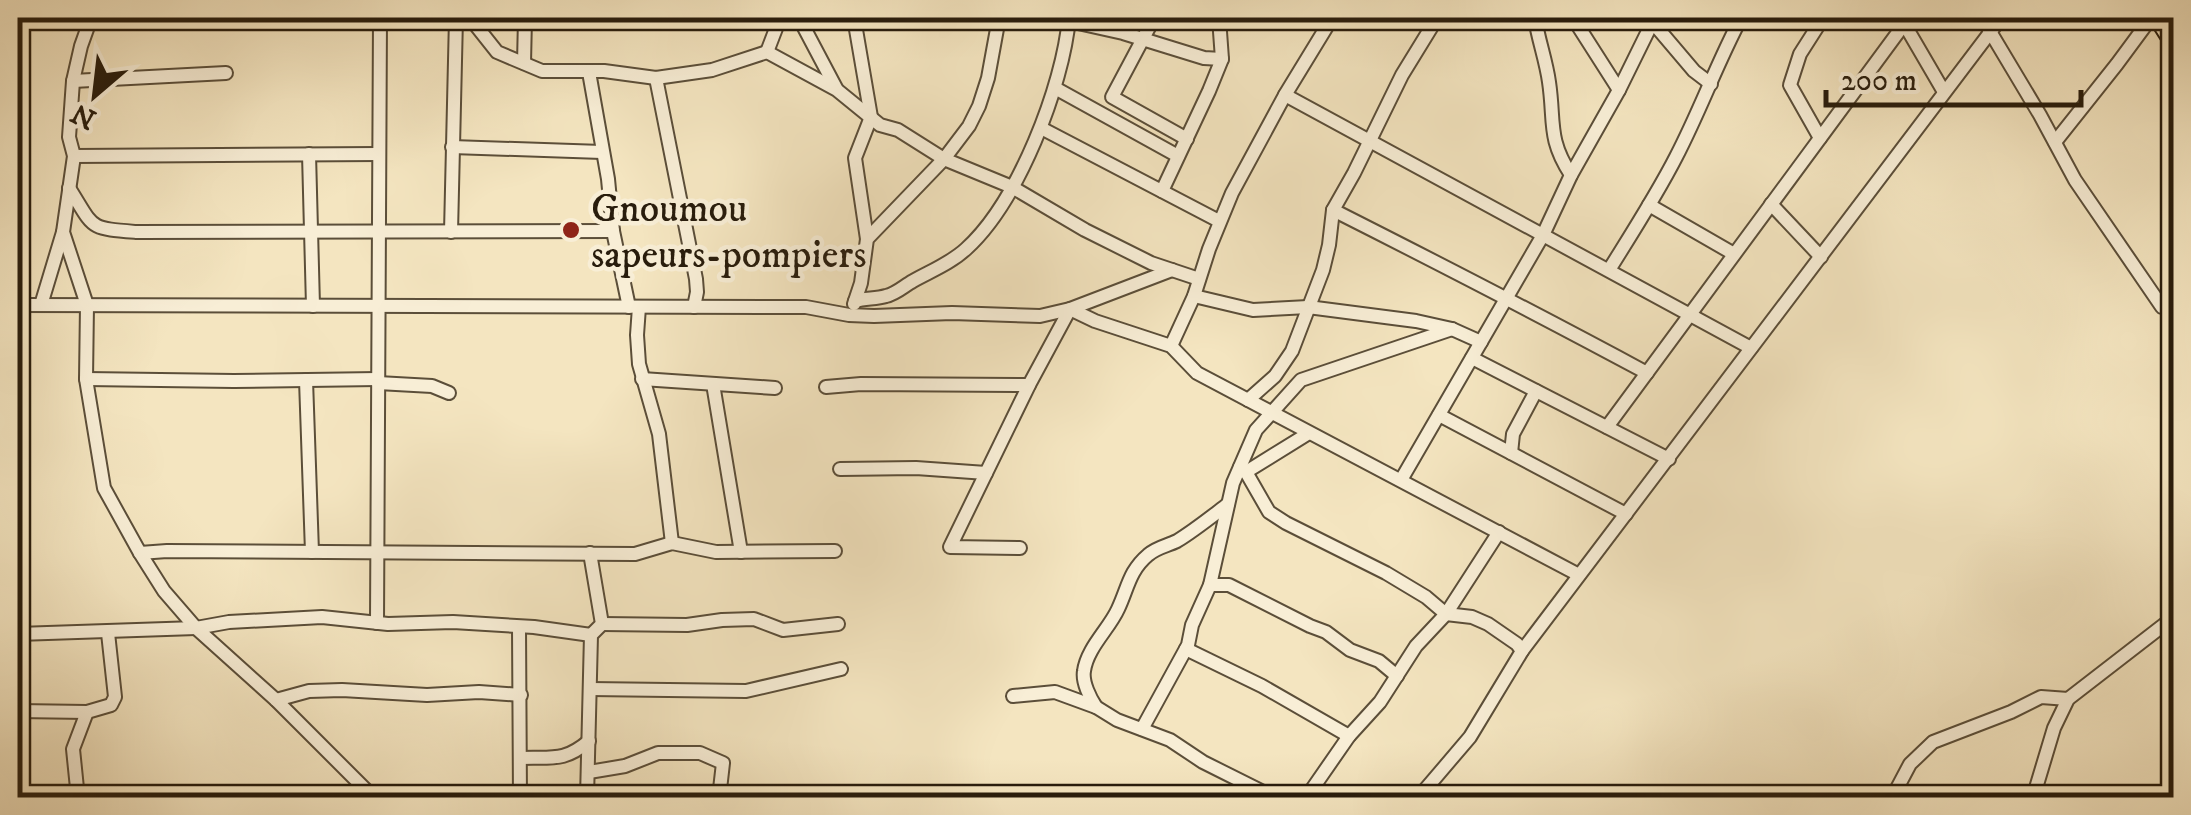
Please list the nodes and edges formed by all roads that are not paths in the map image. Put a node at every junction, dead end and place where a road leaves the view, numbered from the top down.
1 (91, 18) edge
2 (380, 18) edge
3 (456, 18) edge
4 (470, 18) edge
5 (525, 18) edge
6 (780, 18) edge
7 (799, 18) edge
8 (854, 18) edge
9 (999, 18) edge
10 (1154, 18) edge
11 (1219, 18) edge
12 (1332, 18) edge
13 (1438, 18) edge
14 (1535, 18) edge
15 (1572, 18) edge
16 (1741, 18) edge
17 (1982, 18) edge
18 (2001, 18) edge
19 (2154, 18) edge
20 (1069, 19) edge
21 (1818, 19) edge
22 (1651, 20) edge
23 (1903, 20) edge
24 (1991, 31) junction
25 (1142, 40) junction
26 (2174, 44) edge
27 (767, 52) junction
28 (1222, 59) junction
29 (524, 63) junction
30 (226, 72) dead end
31 (590, 72) junction
32 (656, 78) junction
33 (73, 81) junction
34 (1711, 84) junction
35 (1055, 88) junction
36 (837, 90) junction
37 (1619, 90) junction
38 (1944, 92) junction
39 (1285, 95) junction
40 (871, 118) junction
41 (1041, 128) junction
42 (1820, 138) junction
43 (1187, 139) junction
44 (1370, 141) junction
45 (2054, 142) junction
46 (452, 147) junction
47 (602, 152) junction
48 (308, 154) junction
49 (379, 154) junction
50 (74, 156) junction
51 (1178, 156) junction
52 (944, 159) junction
53 (1572, 176) junction
54 (1012, 187) junction
55 (69, 188) junction
56 (1162, 192) junction
57 (1771, 204) junction
58 (1649, 205) junction
59 (1333, 210) junction
60 (1220, 221) junction
61 (613, 231) junction
62 (63, 232) junction
63 (379, 232) junction
64 (451, 232) junction
65 (310, 233) junction
66 (1543, 235) junction
67 (867, 239) junction
68 (1734, 254) junction
69 (1822, 256) junction
70 (1172, 270) junction
71 (1608, 270) junction
72 (1199, 278) junction
73 (1194, 296) junction
74 (1507, 297) junction
75 (2174, 297) edge
76 (855, 300) junction
77 (18, 305) edge
78 (40, 305) junction
79 (87, 305) junction
80 (312, 306) junction
81 (378, 306) junction
82 (634, 306) junction
83 (694, 306) junction
84 (1308, 307) junction
85 (1070, 310) junction
86 (1690, 314) junction
87 (849, 315) junction
88 (1452, 329) junction
89 (1481, 342) junction
90 (1171, 346) junction
91 (1751, 348) junction
92 (1472, 358) junction
93 (1646, 373) junction
94 (86, 379) junction
95 (306, 380) junction
96 (642, 380) junction
97 (378, 381) junction
98 (713, 384) junction
99 (1029, 385) junction
100 (826, 387) dead end
101 (775, 388) dead end
102 (1536, 391) junction
103 (449, 393) dead end
104 (1248, 400) junction
105 (1270, 414) junction
106 (1439, 415) junction
107 (1607, 427) junction
108 (1309, 433) junction
109 (1511, 453) junction
110 (1670, 459) junction
111 (840, 469) dead end
112 (1243, 470) junction
113 (986, 473) junction
114 (1401, 480) junction
115 (1228, 504) junction
116 (1626, 514) junction
117 (1498, 532) junction
118 (672, 544) junction
119 (1020, 548) dead end
120 (835, 551) dead end
121 (312, 552) junction
122 (378, 552) junction
123 (742, 552) junction
124 (140, 553) junction
125 (590, 553) junction
126 (1580, 575) junction
127 (1210, 585) junction
128 (1446, 614) junction
129 (2174, 617) edge
130 (377, 623) junction
131 (602, 624) junction
132 (838, 624) dead end
133 (196, 628) junction
134 (519, 628) junction
135 (108, 632) junction
136 (18, 634) edge
137 (590, 635) junction
138 (1186, 650) junction
139 (1522, 651) junction
140 (841, 669) dead end
141 (1397, 676) junction
142 (590, 689) junction
143 (521, 695) junction
144 (1013, 696) dead end
145 (2068, 699) junction
146 (276, 700) junction
147 (1096, 707) junction
148 (18, 711) edge
149 (87, 712) junction
150 (1142, 728) junction
151 (1349, 736) junction
152 (589, 741) junction
153 (521, 758) junction
154 (589, 772) junction
155 (78, 798) edge
156 (374, 798) edge
157 (520, 798) edge
158 (587, 798) edge
159 (719, 798) edge
160 (1276, 798) edge
161 (1306, 798) edge
162 (1418, 798) edge
163 (1892, 798) edge
164 (2033, 798) edge

1 - 33 street
2 - 49 street
3 - 46 street
4 - 29 street
5 - 29 street
6 - 27 street
7 - 36 street
8 - 40 street
9 - 52 street
10 - 25 street
11 - 28 street
12 - 39 street
13 - 44 street
14 - 53 street
15 - 37 street
16 - 34 street
17 - 24 street
18 - 24 street
19 - 26 main road
19 - 45 street
20 - 25 street
20 - 35 street
21 - 42 street
22 - 34 street
22 - 37 street
23 - 38 street
23 - 42 street
24 - 38 street
24 - 45 street
25 - 28 street
25 - 43 street
27 - 32 street
27 - 36 street
28 - 43 street
29 - 31 street
30 - 33 street
31 - 32 street
31 - 47 street
32 - 83 street
33 - 50 street
34 - 58 street
35 - 41 street
35 - 51 street
36 - 40 street
37 - 53 street
38 - 69 street
39 - 44 street
39 - 60 street
40 - 52 street
40 - 67 street
41 - 54 street
41 - 56 street
42 - 57 street
43 - 51 street
44 - 59 street
44 - 66 street
45 - 75 street
46 - 47 street
46 - 64 street
47 - 61 street
48 - 49 street
48 - 50 street
48 - 65 street
49 - 63 street
50 - 55 street
51 - 56 street
52 - 54 street
52 - 67 street
53 - 66 street
54 - 70 street
54 - 76 street
55 - 62 street
55 - 65 street
56 - 60 street
57 - 68 street
57 - 69 street
58 - 68 street
58 - 71 street
59 - 74 street
59 - 84 street
60 - 72 street
61 - 64 street
61 - 82 street
62 - 78 street
62 - 79 street
63 - 64 street
63 - 65 street
63 - 81 street
65 - 80 street
66 - 71 street
66 - 74 street
67 - 76 street
68 - 86 street
69 - 91 street
70 - 72 street
70 - 85 street
71 - 86 street
72 - 73 street
73 - 84 street
73 - 90 street
74 - 89 street
74 - 93 street
76 - 87 street
77 - 78 street
78 - 79 street
79 - 80 street
79 - 94 street
80 - 81 street
81 - 82 street
81 - 97 street
82 - 83 street
82 - 96 street
83 - 87 street
84 - 88 street
84 - 104 street
85 - 87 street
85 - 90 street
85 - 99 street
86 - 91 street
86 - 93 street
88 - 89 street
88 - 105 street
89 - 92 street
90 - 104 street
91 - 110 street
92 - 102 street
92 - 106 street
93 - 107 street
94 - 95 street
94 - 124 street
95 - 97 street
95 - 121 street
96 - 98 street
96 - 118 street
97 - 103 street
97 - 122 street
98 - 101 street
98 - 123 street
99 - 100 street
99 - 113 street
102 - 107 street
102 - 109 street
104 - 105 street
105 - 108 street
105 - 112 street
106 - 109 street
106 - 114 street
107 - 110 street
108 - 112 street
108 - 114 street
109 - 116 street
110 - 116 street
111 - 113 street
112 - 115 street
112 - 128 street
113 - 119 street
114 - 117 street
115 - 127 street
115 - 147 street
116 - 126 street
117 - 126 street
117 - 128 street
118 - 123 street
118 - 125 street
120 - 123 street
121 - 122 street
121 - 124 street
122 - 125 street
122 - 130 street
124 - 133 street
125 - 131 street
126 - 139 street
127 - 138 street
127 - 141 street
128 - 139 street
128 - 141 street
129 - 145 street
130 - 133 street
130 - 134 street
131 - 132 street
131 - 137 street
133 - 135 street
133 - 146 street
134 - 137 street
134 - 143 street
135 - 136 street
135 - 149 street
137 - 142 street
138 - 150 street
138 - 151 street
139 - 162 street
140 - 142 street
141 - 151 street
142 - 152 street
143 - 146 street
143 - 153 street
144 - 147 street
145 - 163 street
145 - 164 street
146 - 156 street
147 - 150 street
148 - 149 street
149 - 155 street
150 - 160 street
151 - 161 street
152 - 153 street
152 - 154 street
153 - 157 street
154 - 158 street
154 - 159 street

